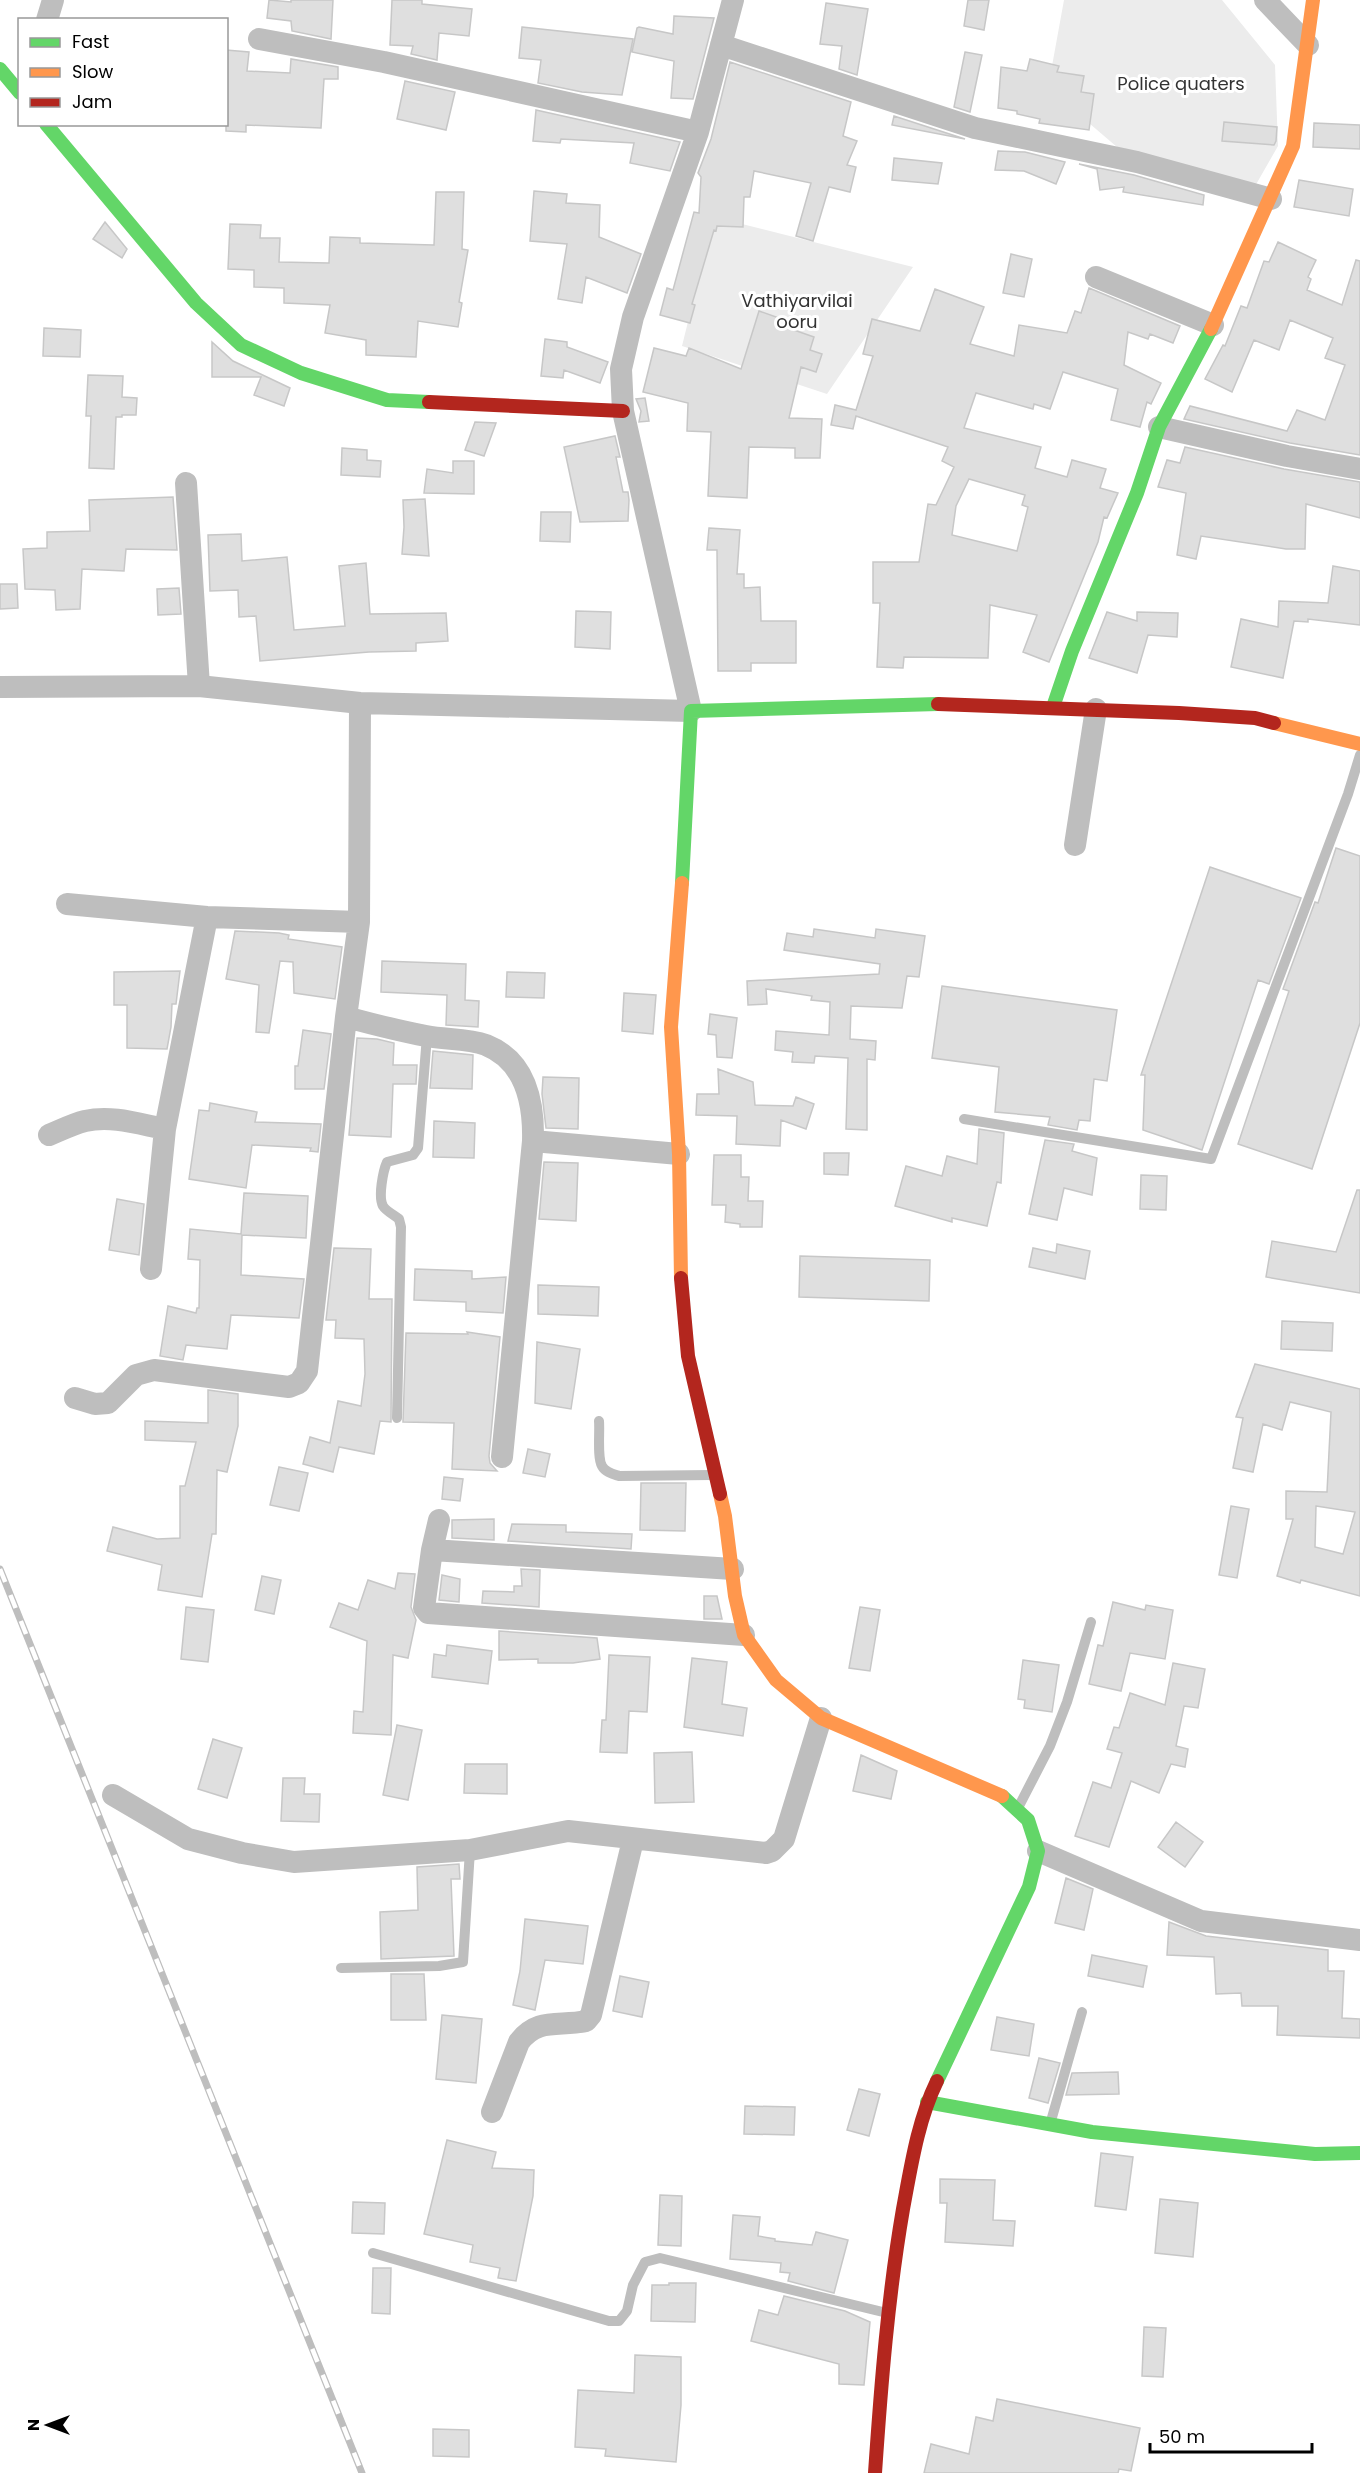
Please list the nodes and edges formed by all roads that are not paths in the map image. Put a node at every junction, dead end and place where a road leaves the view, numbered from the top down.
1 (53, 0) edge
2 (733, 0) edge
3 (1265, 0) edge
4 (1313, 0) edge
5 (48, 18) edge
6 (259, 39) dead end
7 (721, 45) junction
8 (1308, 45) junction
9 (0, 69) edge
10 (18, 91) edge
11 (48, 126) edge
12 (698, 132) junction
13 (1270, 198) junction
14 (1096, 278) dead end
15 (1213, 325) junction
16 (622, 411) junction
17 (1159, 427) junction
18 (1360, 469) edge
19 (186, 483) dead end
20 (199, 686) junction
21 (0, 687) edge
22 (360, 703) junction
23 (1053, 707) junction
24 (1096, 709) junction
25 (691, 711) junction
26 (1360, 744) edge
27 (1360, 755) edge
28 (1075, 845) dead end
29 (67, 904) dead end
30 (207, 917) junction
31 (359, 922) junction
32 (346, 1017) junction
33 (427, 1036) junction
34 (964, 1119) dead end
35 (165, 1129) junction
36 (50, 1135) dead end
37 (533, 1141) junction
38 (679, 1154) junction
39 (151, 1269) dead end
40 (75, 1398) dead end
41 (397, 1418) dead end
42 (599, 1421) dead end
43 (502, 1457) dead end
44 (715, 1475) junction
45 (439, 1520) dead end
46 (432, 1550) junction
47 (733, 1569) junction
48 (1091, 1622) dead end
49 (744, 1635) junction
50 (821, 1718) junction
51 (113, 1795) dead end
52 (1017, 1809) junction
53 (633, 1840) junction
54 (471, 1850) junction
55 (1038, 1851) junction
56 (1360, 1940) edge
57 (341, 1968) dead end
58 (1082, 2012) dead end
59 (927, 2102) junction
60 (492, 2112) dead end
61 (1050, 2124) junction
62 (1360, 2154) edge
63 (373, 2253) dead end
64 (887, 2313) junction
65 (874, 2473) edge

1 - 5 street
2 - 7 street
3 - 8 street
4 - 8 street
6 - 12 street
7 - 12 street
7 - 13 street
8 - 13 street
9 - 10 street
11 - 16 street
12 - 16 street
13 - 15 street
14 - 15 street
15 - 17 street
16 - 25 street
17 - 18 street
17 - 23 street
19 - 20 street
20 - 21 street
20 - 22 street
22 - 25 street
22 - 31 street
23 - 24 street
23 - 25 street
24 - 26 street
24 - 28 street
25 - 38 street
27 - 34 lane
29 - 30 street
30 - 31 street
30 - 35 street
31 - 32 street
32 - 33 street
32 - 40 street
33 - 37 street
33 - 41 lane
35 - 36 street
35 - 39 street
37 - 38 street
37 - 43 street
38 - 44 street
42 - 44 lane
44 - 47 street
45 - 46 street
46 - 47 street
46 - 49 street
47 - 49 street
48 - 52 lane
49 - 50 street
50 - 52 street
50 - 53 street
51 - 54 street
52 - 55 street
53 - 54 street
53 - 60 street
54 - 57 lane
55 - 56 street
55 - 59 street
58 - 61 lane
59 - 61 street
59 - 64 street
61 - 62 street
63 - 64 lane
64 - 65 street

